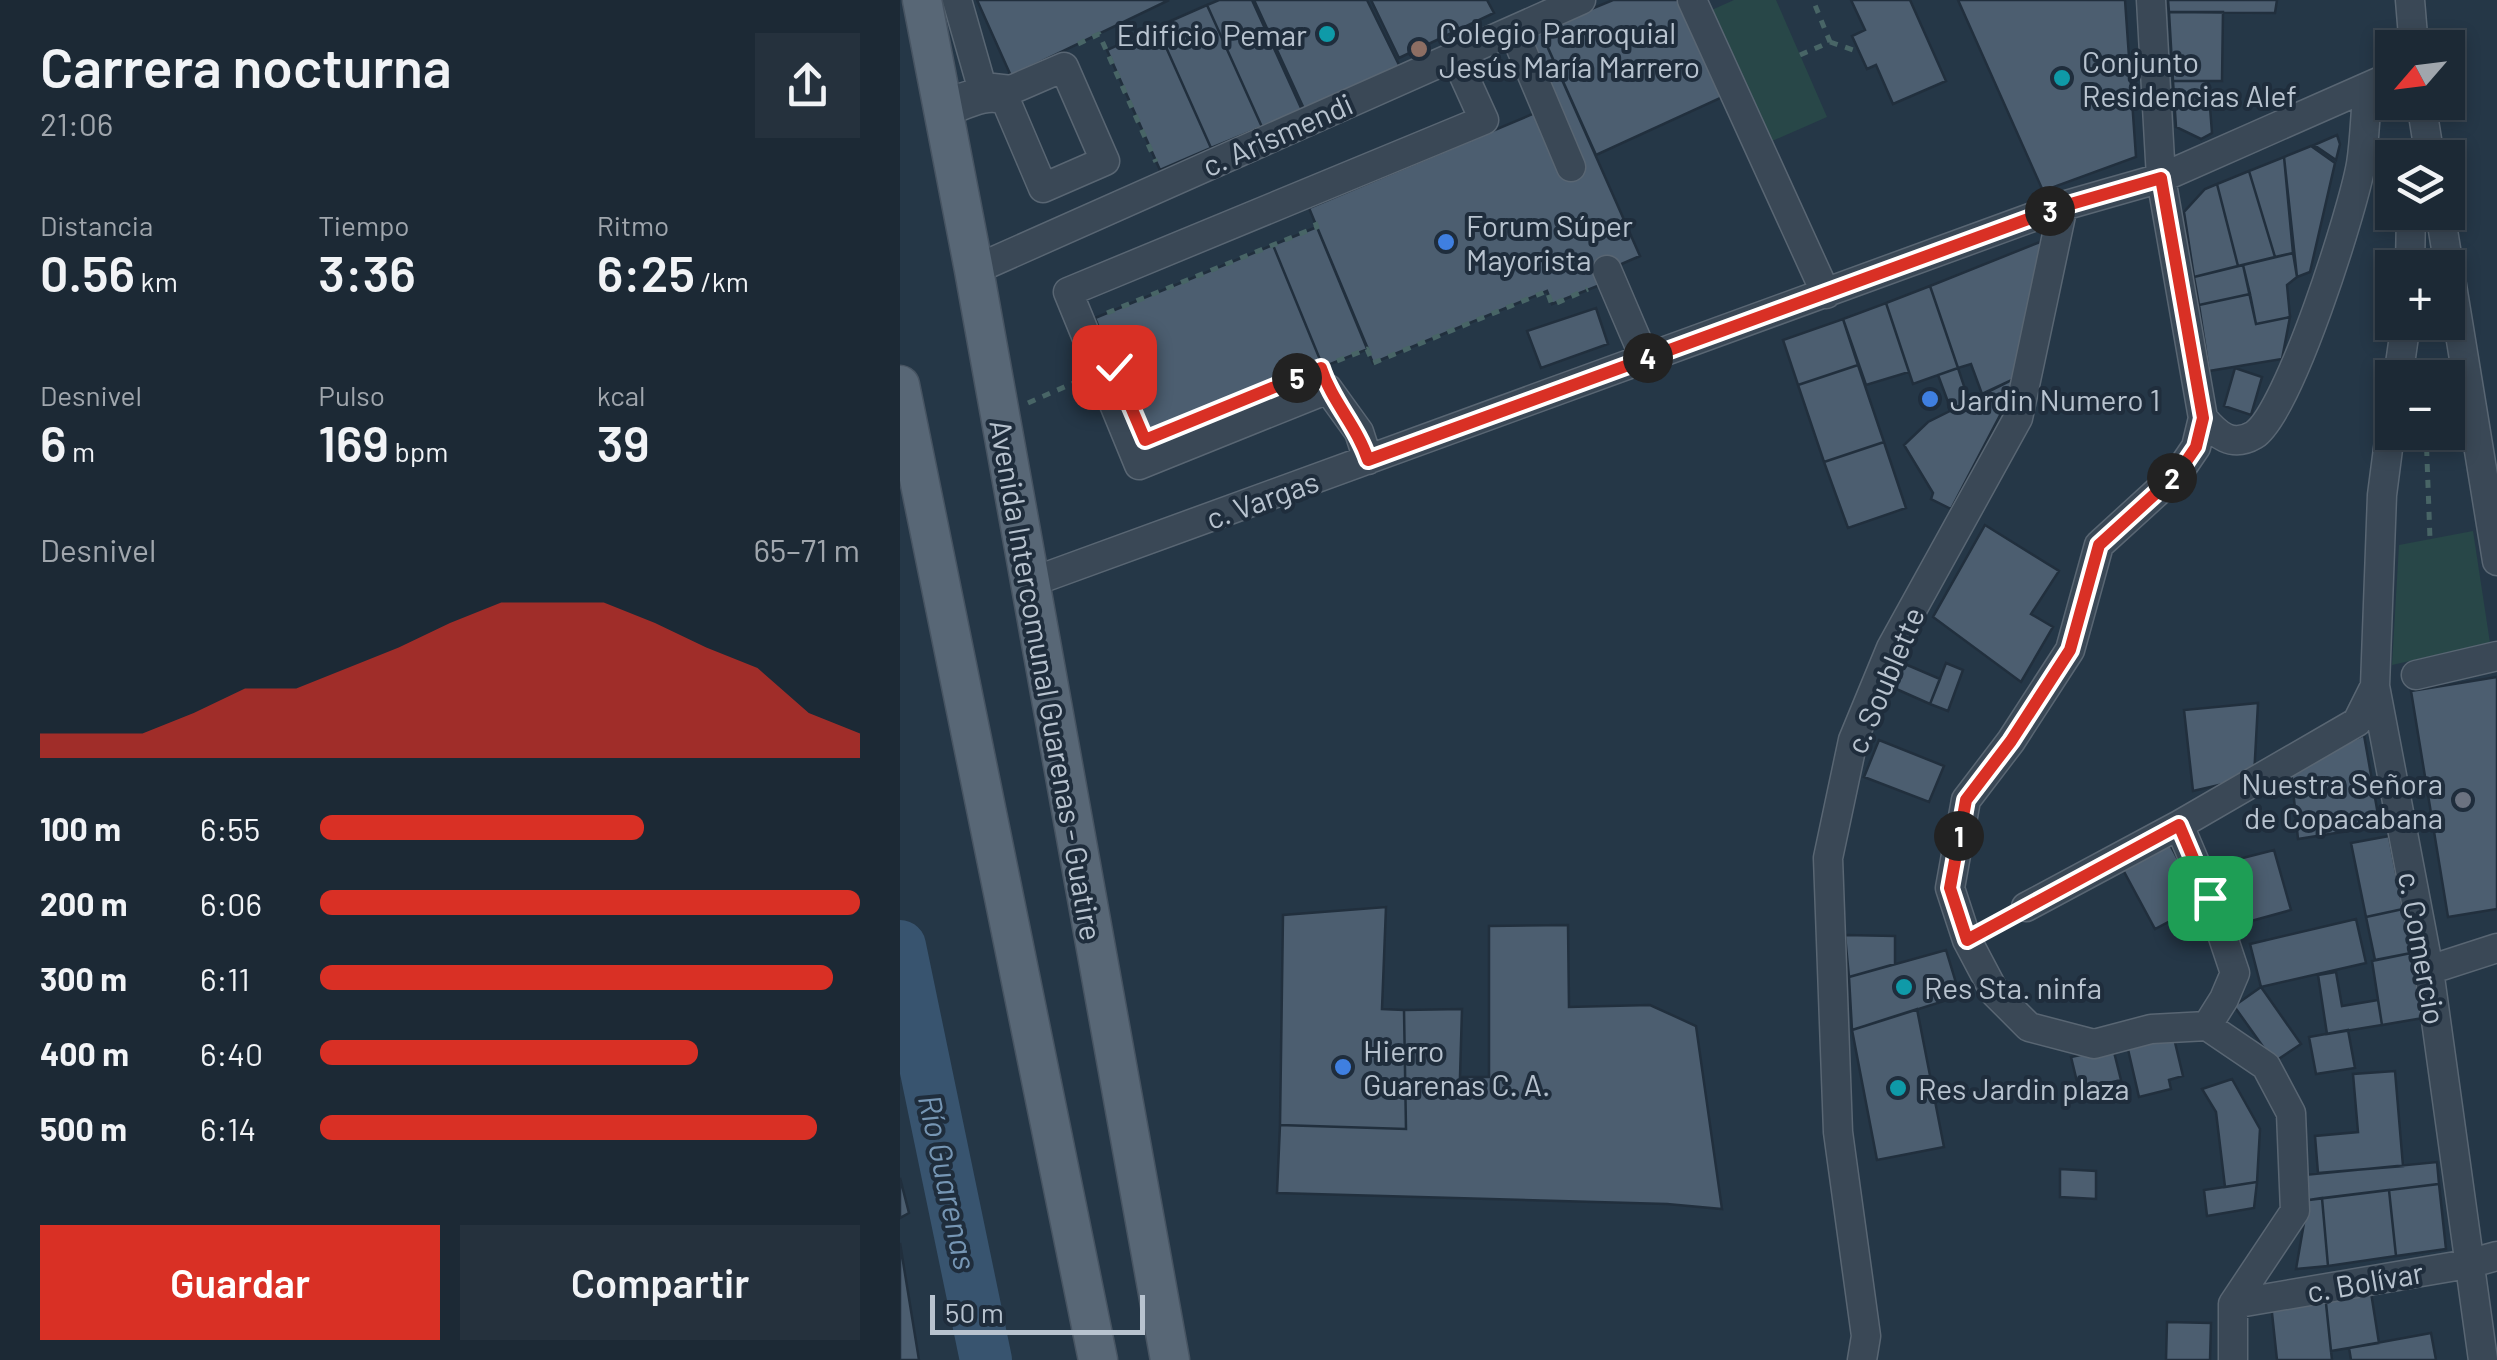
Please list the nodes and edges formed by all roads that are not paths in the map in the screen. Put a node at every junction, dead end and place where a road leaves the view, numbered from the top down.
1 (922, 0) edge
2 (957, 0) edge
3 (1582, 0) edge
4 (1692, 0) edge
5 (2151, 0) edge
6 (2410, 0) edge
7 (2412, 30) edge
8 (1517, 40) dead end
9 (1467, 50) junction
10 (2375, 83) edge
11 (983, 91) junction
12 (2375, 103) edge
13 (942, 109) junction
14 (1571, 167) dead end
15 (2161, 178) junction
16 (2064, 206) junction
17 (2443, 230) edge
18 (974, 270) junction
19 (1607, 270) road end
20 (1826, 294) junction
21 (1645, 359) junction
22 (900, 385) edge
23 (2203, 418) junction
24 (2388, 450) edge
25 (1364, 462) junction
26 (2497, 561) edge
27 (1029, 583) junction
28 (2497, 656) edge
29 (2416, 675) dead end
30 (2375, 686) junction
31 (2179, 825) junction
32 (2026, 906) dead end
33 (2497, 948) edge
34 (2429, 970) junction
35 (2207, 1026) junction
36 (2497, 1256) edge
37 (2468, 1264) junction
38 (2233, 1304) junction
39 (1098, 1360) edge
40 (1170, 1360) edge
41 (1862, 1360) edge
42 (2233, 1360) edge
43 (2483, 1360) edge

1 - 13 main road, Avenida Intercomunal Guarenas - Guatire
2 - 11 street
3 - 9 street, c. Arismendi
4 - 20 street
5 - 15 street
6 - 7 street
8 - 14 street
9 - 18 street, c. Arismendi
9 - 25 street
10 - 15 street, c. Vargas
11 - 13 street
11 - 13 street
12 - 23 street
13 - 18 main road, Avenida Intercomunal Guarenas - Guatire
15 - 16 street, c. Vargas
15 - 23 street
16 - 20 street, c. Vargas
16 - 41 street, c. Soublette
17 - 26 street
18 - 27 main road, Avenida Intercomunal Guarenas - Guatire
19 - 21 street
20 - 21 street, c. Vargas
21 - 25 street, c. Vargas
22 - 39 main road
23 - 35 street
24 - 30 street, c. Comercio
25 - 27 street, c. Vargas
27 - 40 main road, Avenida Intercomunal Guarenas - Guatire
28 - 29 street
30 - 31 street
30 - 34 street, c. Comercio
31 - 32 street
31 - 35 street
33 - 34 street
34 - 37 street, c. Comercio
35 - 38 street
36 - 37 street, c. Bolívar
37 - 38 street, c. Bolívar
37 - 43 street, c. Comercio
38 - 42 street

